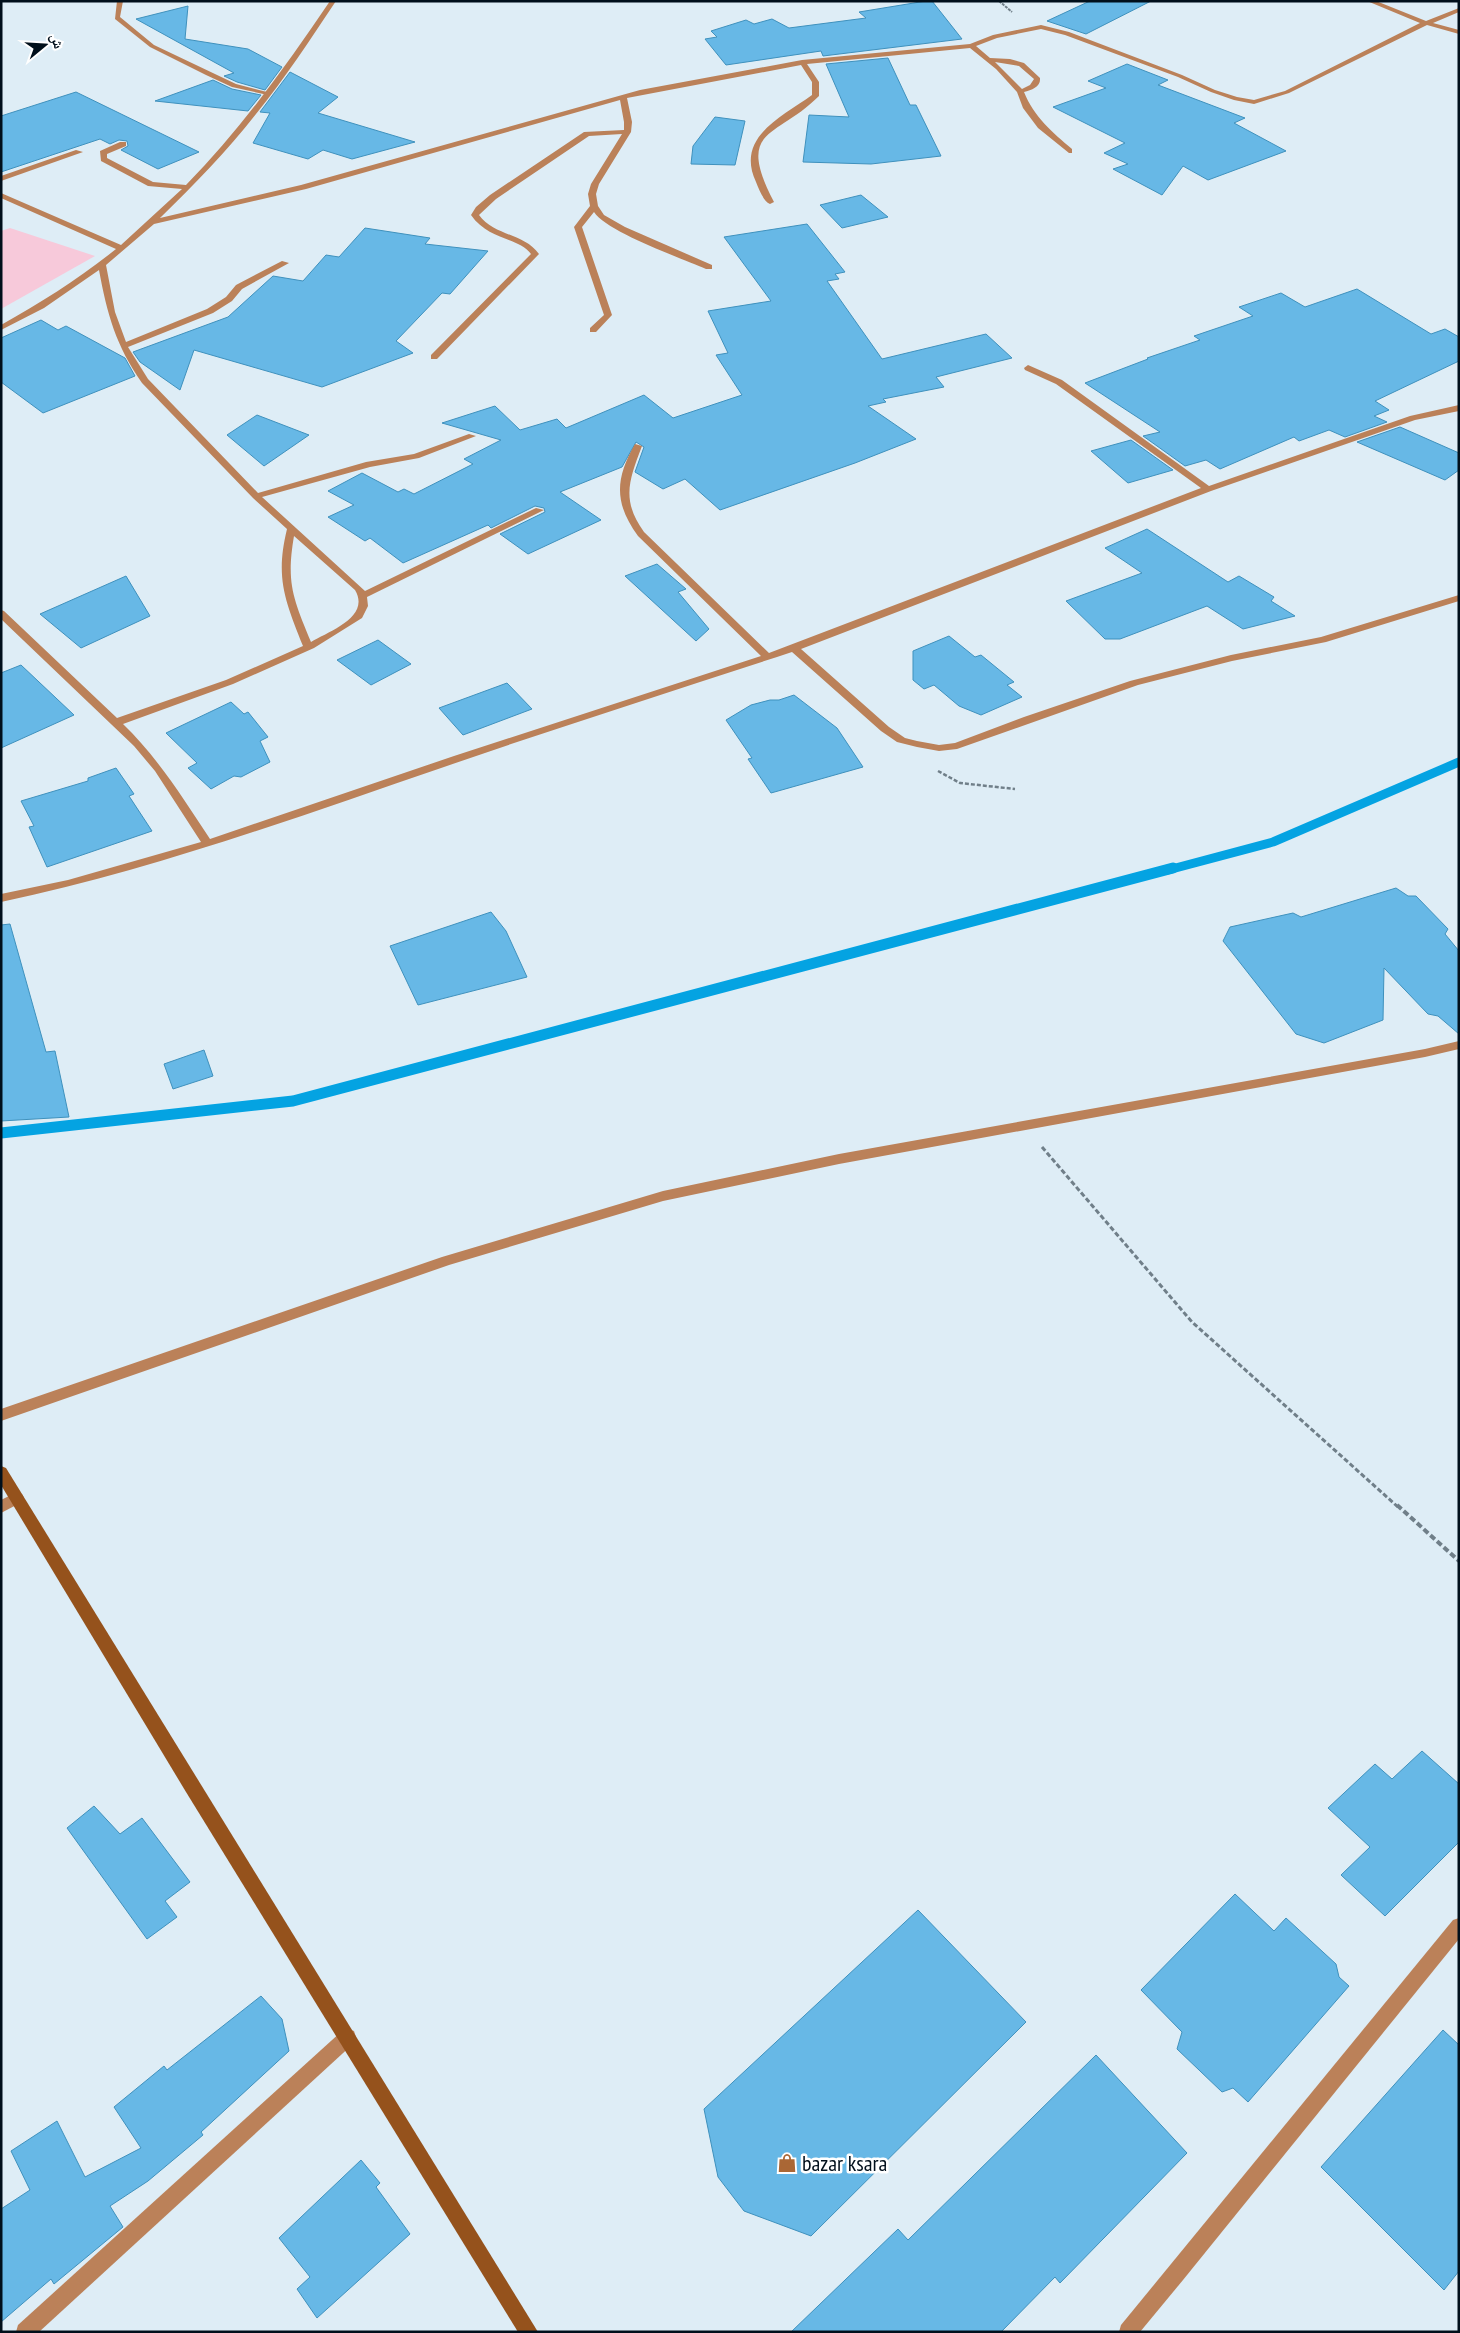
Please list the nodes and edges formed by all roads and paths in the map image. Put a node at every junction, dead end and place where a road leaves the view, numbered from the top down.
1 (120, 1) edge
2 (333, 1) edge
3 (1370, 1) edge
4 (1459, 10) edge
5 (1426, 22) junction
6 (1459, 32) edge
7 (971, 46) junction
8 (988, 60) junction
9 (802, 62) junction
10 (1020, 91) junction
11 (268, 93) junction
12 (623, 96) junction
13 (626, 132) junction
14 (123, 144) dead end
15 (1069, 151) dead end
16 (79, 152) dead end
17 (1, 178) edge
18 (186, 187) junction
19 (1, 194) edge
20 (770, 202) dead end
21 (594, 206) junction
22 (150, 223) junction
23 (121, 248) junction
24 (285, 263) dead end
25 (102, 264) junction
26 (709, 267) dead end
27 (1, 328) edge
28 (593, 330) dead end
29 (122, 346) junction
30 (434, 357) dead end
31 (1028, 368) dead end
32 (1459, 408) edge
33 (472, 436) dead end
34 (638, 446) dead end
35 (1208, 489) junction
36 (256, 496) junction
37 (539, 510) dead end
38 (291, 529) junction
39 (363, 595) junction
40 (1459, 598) edge
41 (1, 613) edge
42 (308, 647) junction
43 (794, 648) junction
44 (767, 656) junction
45 (117, 722) junction
46 (916, 744) junction
47 (1016, 789) dead end
48 (208, 844) junction
49 (1, 898) edge
50 (1459, 1045) edge
51 (1023, 1126) junction
52 (1, 1415) edge
53 (1, 1472) edge
54 (17, 1498) junction
55 (1, 1507) edge
56 (1459, 1561) edge
57 (1459, 1926) edge
58 (348, 2037) junction
59 (25, 2332) edge
60 (529, 2332) edge
61 (1128, 2332) edge

1 - 11 street
2 - 11 street
3 - 5 street
4 - 5 street
5 - 6 street
5 - 7 street
7 - 8 street
7 - 9 street
8 - 10 street
8 - 10 street
9 - 12 street
9 - 20 street
10 - 15 street
11 - 18 street
12 - 13 street
12 - 22 street
13 - 21 street
13 - 30 street
14 - 18 street
16 - 17 street
18 - 22 street
19 - 23 street
21 - 26 street
21 - 28 street
22 - 23 street
23 - 25 street
24 - 29 street
25 - 27 street
25 - 29 street
29 - 36 street
31 - 35 street
32 - 35 street
33 - 36 street
34 - 44 street
35 - 43 street
36 - 38 street
37 - 39 street
38 - 39 street
38 - 42 street
39 - 42 street
40 - 46 street
41 - 45 street
42 - 45 street
43 - 44 street
43 - 46 street
44 - 48 street
45 - 48 street
46 - 47 path
48 - 49 street
50 - 51 street
51 - 52 street
51 - 56 path
53 - 54 street
54 - 55 street
54 - 58 street
57 - 61 street
58 - 59 street
58 - 60 street

